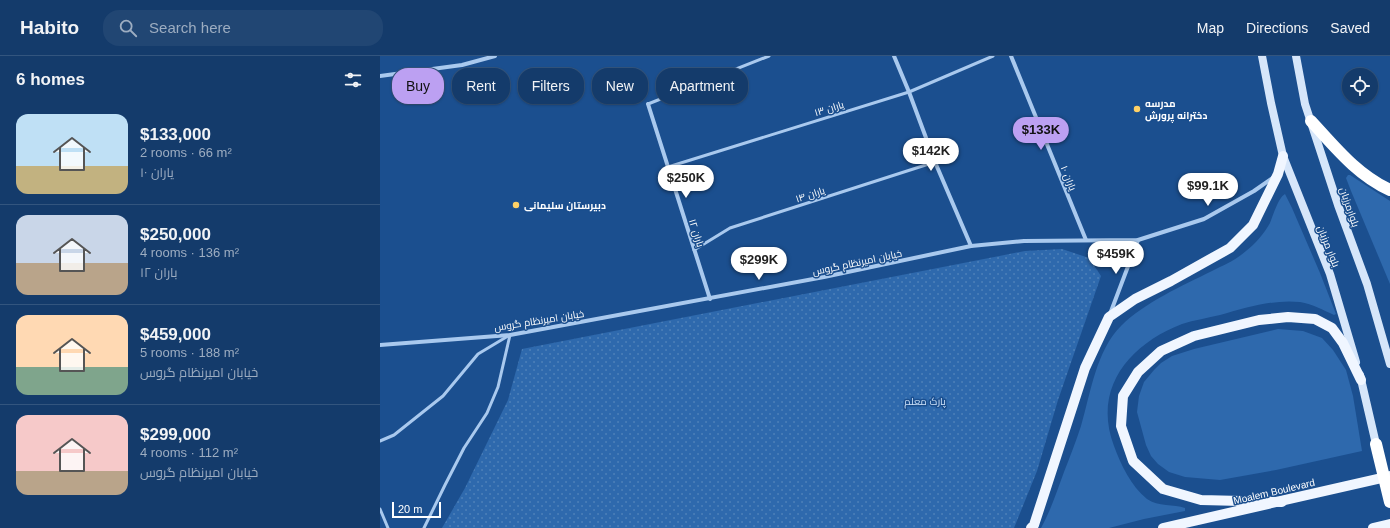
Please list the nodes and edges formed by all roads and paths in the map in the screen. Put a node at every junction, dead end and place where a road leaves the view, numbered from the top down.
1 (495, 56) edge
2 (769, 56) edge
3 (894, 56) edge
4 (992, 56) edge
5 (1011, 56) edge
6 (1262, 56) edge
7 (1296, 56) edge
8 (380, 76) edge
9 (909, 92) junction
10 (648, 104) joint
11 (1311, 121) junction
12 (1283, 156) junction
13 (935, 162) junction
14 (668, 168) junction
15 (1278, 174) junction
16 (1390, 190) edge
17 (1086, 240) junction
18 (1138, 240) junction
19 (971, 246) junction
20 (694, 250) junction
21 (710, 299) junction
22 (1108, 317) junction
23 (510, 335) junction
24 (380, 345) edge
25 (1390, 364) edge
26 (1362, 380) junction
27 (380, 441) edge
28 (1376, 444) joint
29 (1390, 476) edge
30 (1282, 502) junction
31 (1390, 502) edge
32 (380, 509) edge
33 (1390, 524) edge
34 (388, 528) edge
35 (424, 528) edge
36 (1031, 528) edge
37 (1163, 528) edge
38 (1373, 528) edge

1 - 8 street
2 - 10 lane
3 - 9 street
4 - 9 lane, یاران ۱۳
5 - 17 street, یاران ۱۰
6 - 12 main road, بلوار مرزبان
7 - 11 main road, بلوارمرزبان
9 - 13 street
9 - 14 lane, یاران ۱۳
10 - 14 street, باران ۱۲
11 - 16 highway
11 - 25 main road, بلوارمرزبان
12 - 15 main road
12 - 26 main road, بلوار مرزبان
13 - 19 street
13 - 20 lane, یاران ۱۴
14 - 20 street, باران ۱۲
15 - 18 street, خیابان امیرنظام گروس
15 - 22 main road
17 - 18 street, خیابان امیرنظام گروس
17 - 19 street, خیابان امیرنظام گروس
18 - 22 street
19 - 21 street, خیابان امیرنظام گروس
20 - 21 street, باران ۱۲
21 - 23 street, خیابان امیرنظام گروس
22 - 36 main road
23 - 24 street, خیابان امیرنظام گروس
23 - 27 lane
23 - 35 lane
26 - 28 main road, بلوار مرزبان
26 - 30 main road
28 - 31 highway
29 - 30 main road, Moalem Boulevard
30 - 37 main road, Moalem Boulevard
32 - 34 lane
33 - 38 main road

